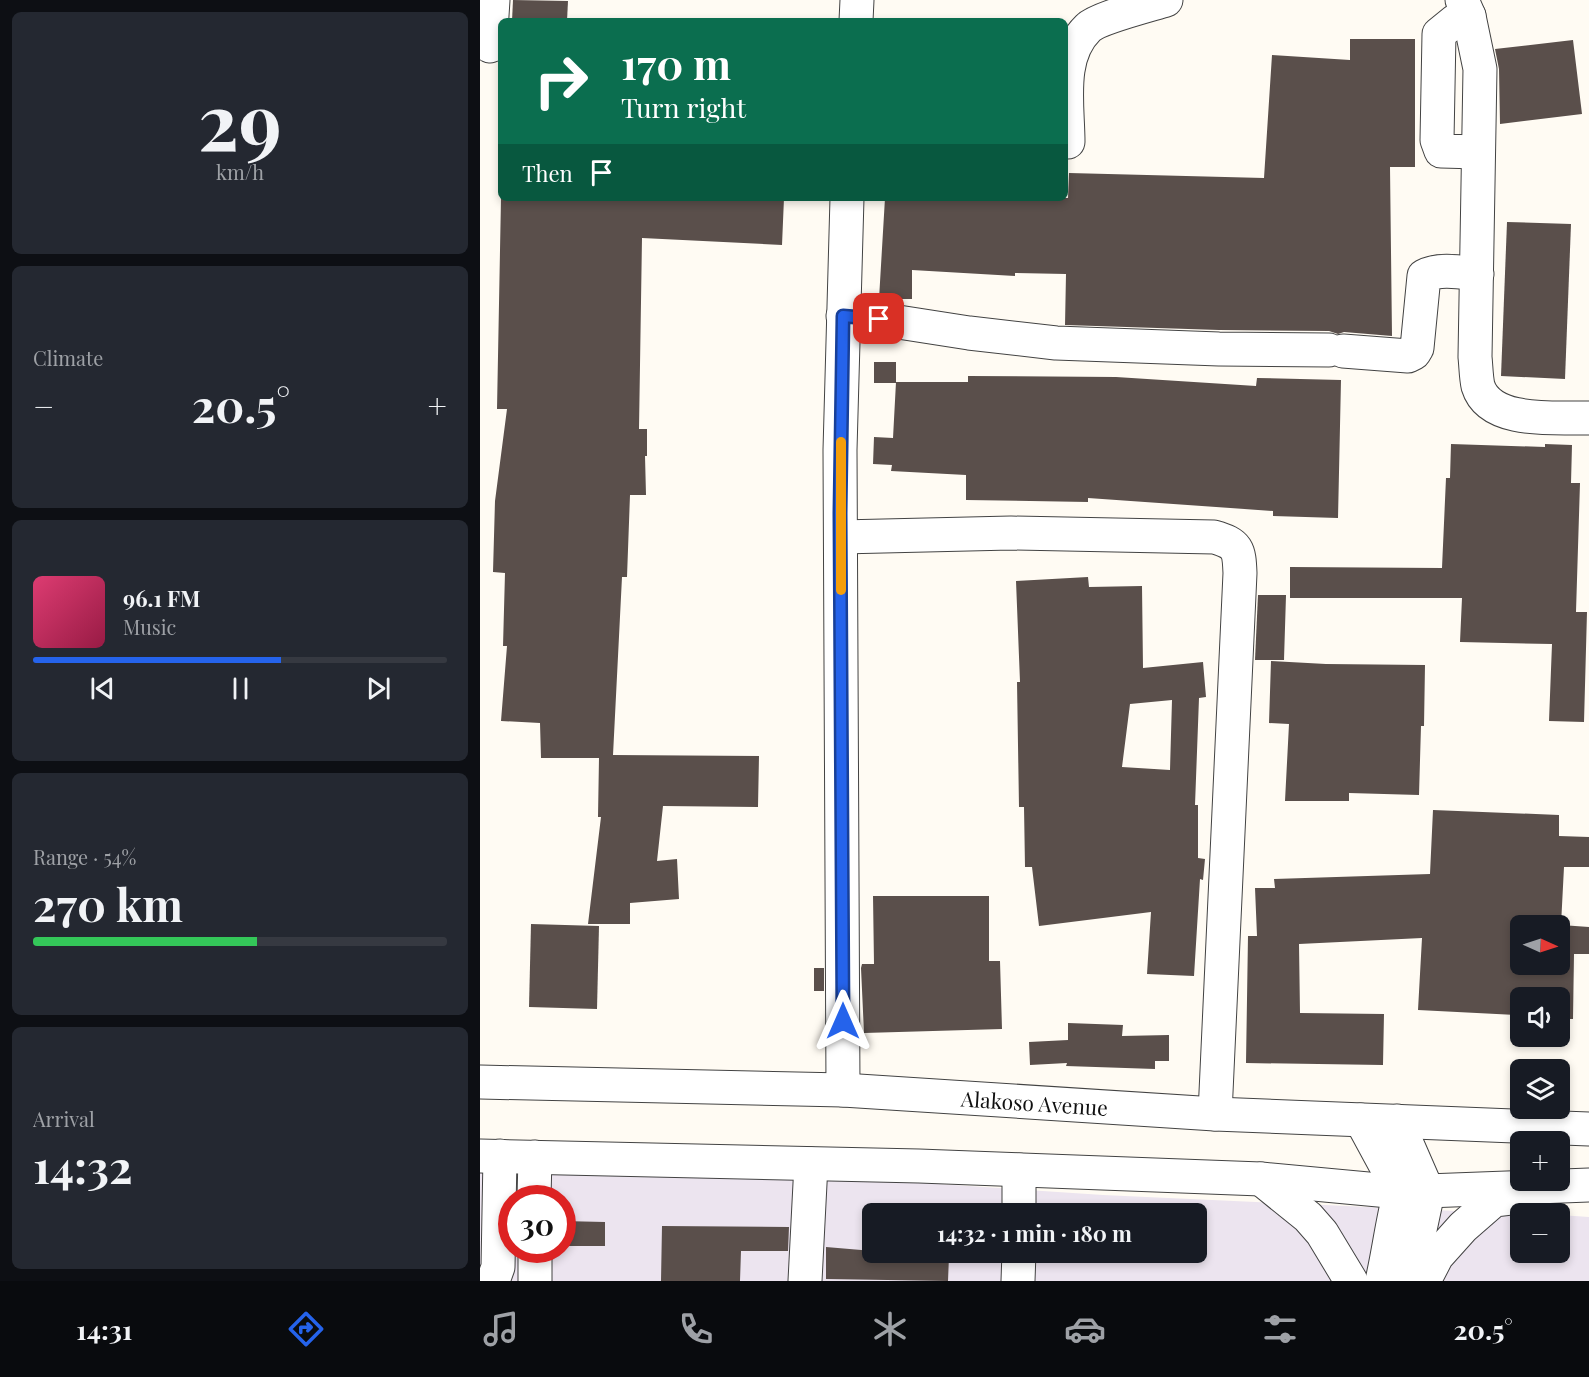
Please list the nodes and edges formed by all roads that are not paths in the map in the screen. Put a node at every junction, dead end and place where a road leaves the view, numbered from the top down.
1 (493, 0) edge
2 (857, 0) edge
3 (1166, 0) edge
4 (1465, 8) edge
5 (856, 18) edge
6 (490, 46) dead end
7 (1068, 66) edge
8 (847, 201) edge
9 (1477, 274) junction
10 (843, 316) junction
11 (1589, 418) edge
12 (841, 537) junction
13 (480, 1082) edge
14 (843, 1089) junction
15 (1215, 1113) junction
16 (1361, 1120) junction
17 (1397, 1121) junction
18 (1589, 1129) edge
19 (490, 1156) edge
20 (535, 1157) junction
21 (811, 1164) junction
22 (1019, 1170) junction
23 (1261, 1179) junction
24 (534, 1185) edge
25 (1589, 1186) edge
26 (1414, 1192) junction
27 (1019, 1203) edge
28 (535, 1263) edge
29 (1018, 1263) edge
30 (493, 1281) edge
31 (535, 1281) edge
32 (805, 1281) edge
33 (1018, 1281) edge
34 (1351, 1281) edge
35 (1382, 1281) edge
36 (1409, 1281) edge
37 (1424, 1281) edge

1 - 6 street
2 - 5 street
3 - 7 street
4 - 9 street
8 - 10 street
9 - 10 street
9 - 11 street
10 - 12 street
12 - 14 street
12 - 15 street
13 - 14 street, Alakoso Avenue
14 - 15 street, Alakoso Avenue
15 - 16 street, Alakoso Avenue
16 - 17 street, Alakoso Avenue
16 - 26 street
17 - 18 street, Alakoso Avenue
17 - 26 street
19 - 20 street
19 - 30 street
20 - 21 street
20 - 24 street
21 - 22 street
21 - 32 street
22 - 23 street
22 - 27 street
23 - 26 street
23 - 34 street
25 - 26 street
25 - 37 street
26 - 35 street
26 - 36 street
28 - 31 street
29 - 33 street

